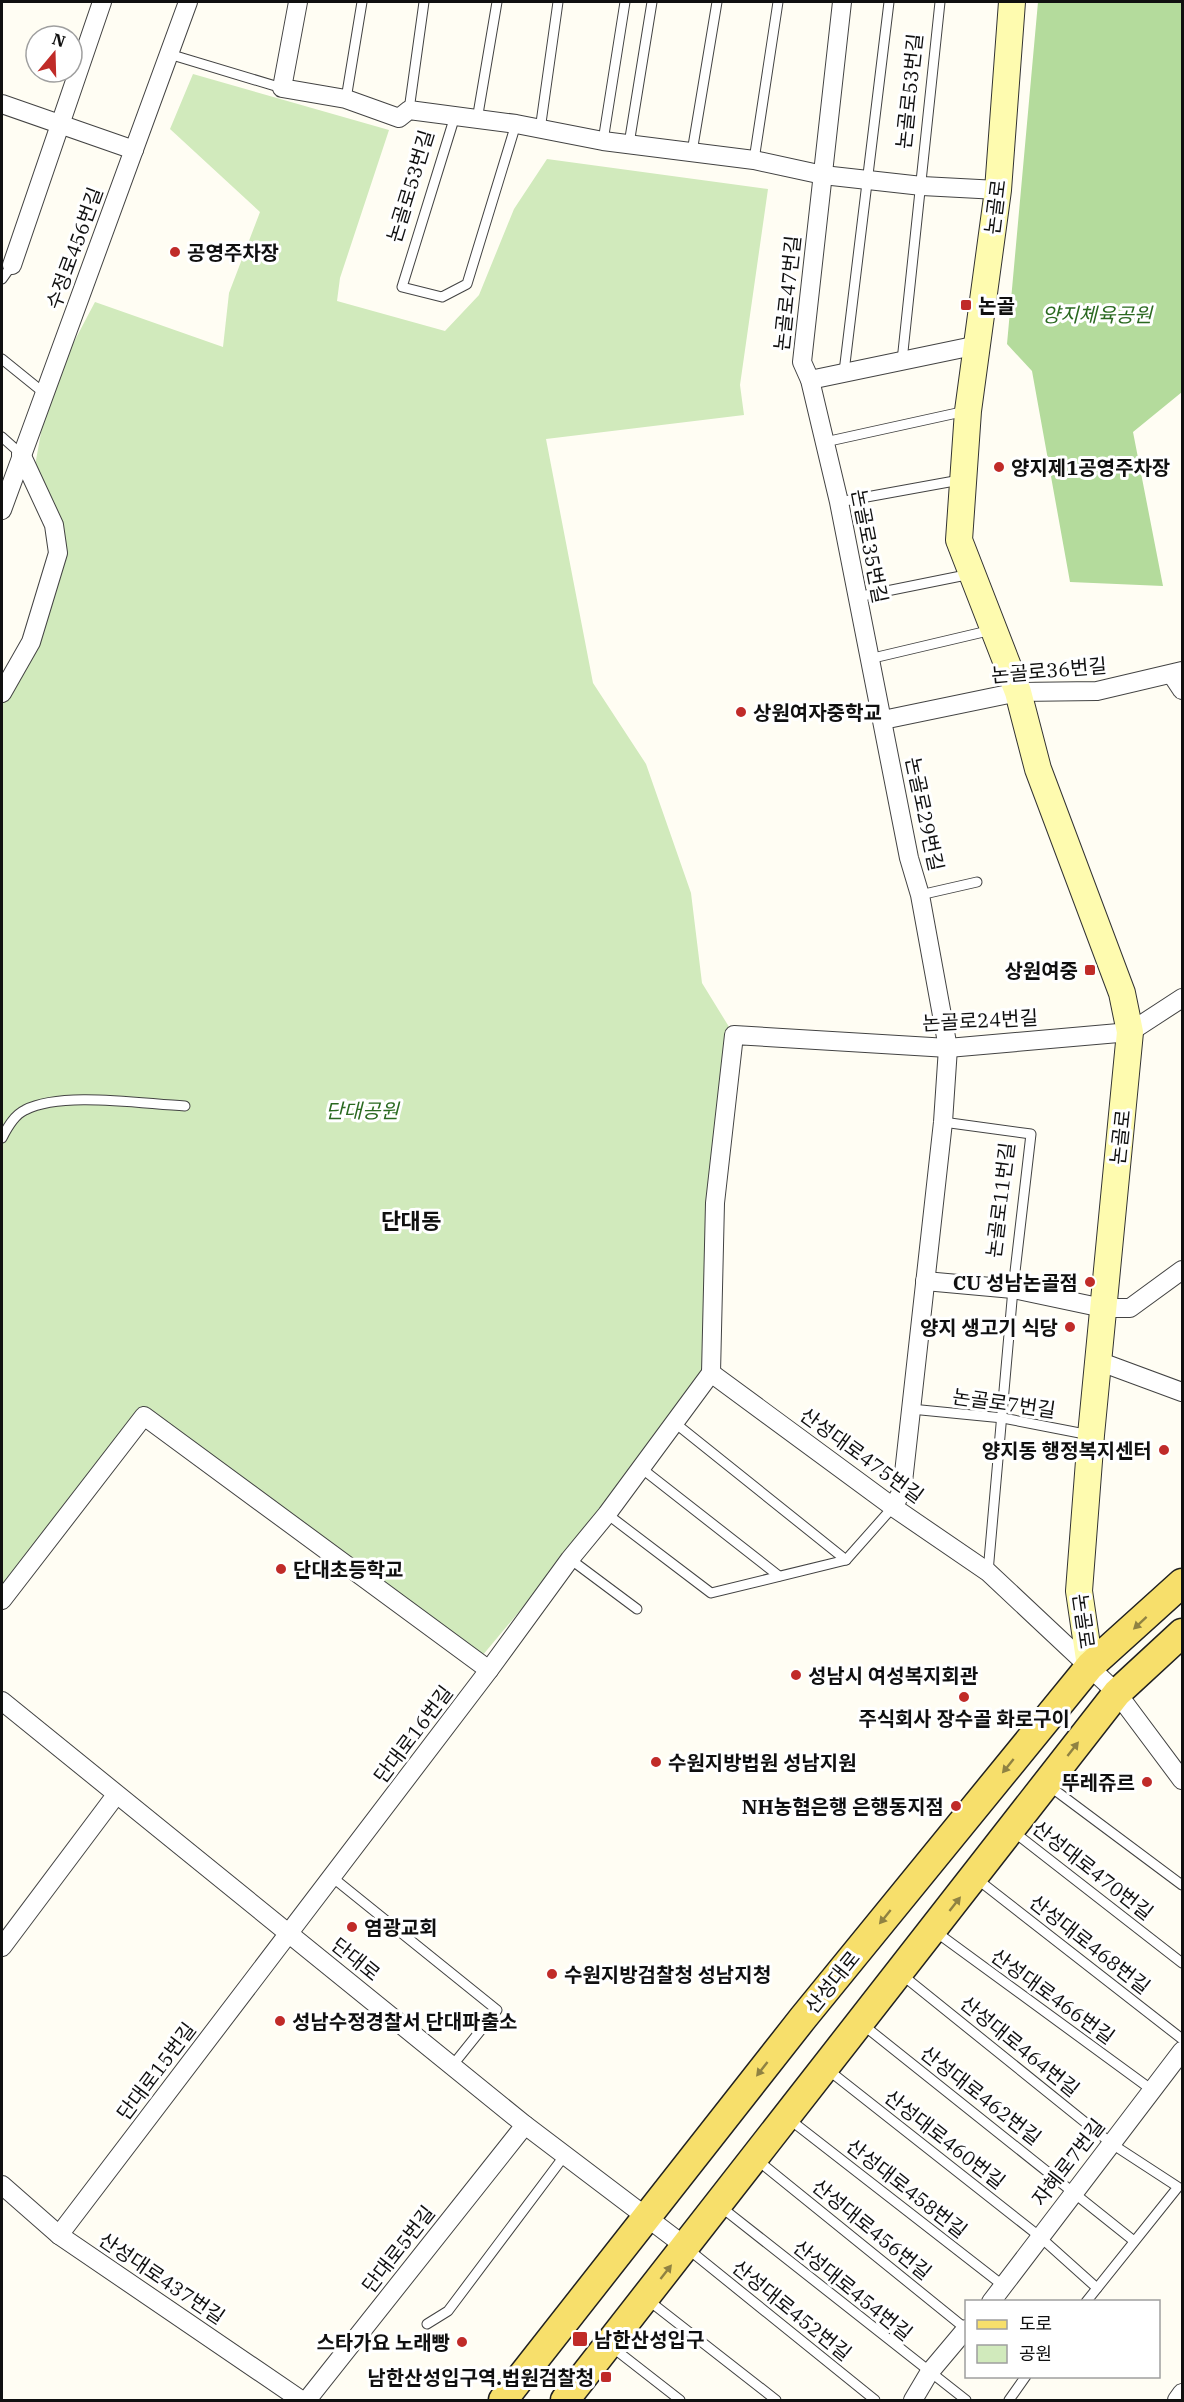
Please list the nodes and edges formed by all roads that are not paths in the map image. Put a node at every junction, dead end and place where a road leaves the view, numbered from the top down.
1 (102, 2) edge
2 (188, 2) edge
3 (298, 2) edge
4 (362, 2) edge
5 (424, 2) edge
6 (497, 2) edge
7 (558, 2) edge
8 (625, 2) edge
9 (652, 2) edge
10 (717, 2) edge
11 (778, 2) edge
12 (842, 2) edge
13 (889, 2) edge
14 (940, 2) edge
15 (1012, 2) edge
16 (169, 54) junction
17 (282, 88) junction
18 (346, 99) junction
19 (2, 104) edge
20 (409, 110) junction
21 (455, 116) junction
22 (477, 120) junction
23 (516, 124) junction
24 (61, 125) junction
25 (540, 130) junction
26 (603, 141) junction
27 (629, 144) junction
28 (134, 150) junction
29 (693, 152) junction
30 (754, 160) junction
31 (823, 175) junction
32 (866, 179) junction
33 (922, 186) junction
34 (998, 190) junction
35 (7, 272) edge
36 (978, 345) junction
37 (2, 359) edge
38 (902, 361) junction
39 (844, 372) junction
40 (810, 380) junction
41 (44, 393) junction
42 (968, 411) junction
43 (2, 437) edge
44 (825, 442) junction
45 (21, 454) junction
46 (961, 480) junction
47 (839, 502) junction
48 (2, 510) edge
49 (973, 573) junction
50 (857, 597) junction
51 (993, 630) junction
52 (869, 659) junction
53 (1179, 678) edge
54 (1018, 692) junction
55 (2, 693) edge
56 (883, 720) junction
57 (977, 882) dead end
58 (920, 895) junction
59 (1182, 998) edge
60 (1130, 1032) junction
61 (948, 1048) junction
62 (185, 1106) dead end
63 (943, 1122) junction
64 (2, 1138) edge
65 (1182, 1270) edge
66 (925, 1281) junction
67 (1013, 1289) junction
68 (1103, 1308) junction
69 (1098, 1361) junction
70 (711, 1373) junction
71 (1182, 1392) edge
72 (911, 1409) junction
73 (1003, 1418) junction
74 (675, 1423) junction
75 (1091, 1435) junction
76 (641, 1468) junction
77 (893, 1507) junction
78 (608, 1514) junction
79 (570, 1559) junction
80 (846, 1560) junction
81 (988, 1572) junction
82 (779, 1576) junction
83 (1182, 1583) edge
84 (2, 1600) edge
85 (637, 1609) dead end
86 (1182, 1633) edge
87 (1090, 1666) junction
88 (489, 1670) junction
89 (1118, 1693) junction
90 (2, 1701) edge
91 (1182, 1780) edge
92 (1046, 1784) junction
93 (116, 1795) junction
94 (1009, 1828) junction
95 (332, 1877) junction
96 (976, 1877) junction
97 (1182, 1885) edge
98 (933, 1930) junction
99 (289, 1934) junction
100 (2, 1947) edge
101 (1182, 1963) edge
102 (899, 1973) junction
103 (861, 2023) junction
104 (1182, 2039) edge
105 (1182, 2051) edge
106 (452, 2066) junction
107 (825, 2068) junction
108 (1152, 2090) junction
109 (787, 2118) junction
110 (525, 2125) junction
111 (1112, 2144) junction
112 (565, 2155) junction
113 (754, 2158) junction
114 (2, 2186) edge
115 (1074, 2192) junction
116 (719, 2205) junction
117 (646, 2216) junction
118 (59, 2235) junction
119 (1039, 2236) junction
120 (1134, 2241) junction
121 (686, 2247) junction
122 (1005, 2287) junction
123 (1097, 2288) junction
124 (646, 2299) junction
125 (992, 2300) edge
126 (1087, 2300) edge
127 (427, 2324) dead end
128 (965, 2328) edge
129 (965, 2330) edge
130 (610, 2345) junction
131 (929, 2373) junction
132 (1025, 2378) edge
133 (1182, 2393) edge
134 (574, 2394) edge
135 (301, 2400) edge
136 (307, 2400) edge
137 (503, 2400) edge
138 (680, 2400) edge
139 (776, 2400) edge
140 (875, 2400) edge
141 (912, 2400) edge
142 (966, 2400) edge
143 (1009, 2400) edge
144 (1177, 2400) edge

1 - 24 street
2 - 16 street, 수정로456번길
3 - 17 street
4 - 18 lane
5 - 20 lane, 논골로53번길
6 - 22 lane
7 - 25 lane
8 - 26 lane
9 - 27 lane
10 - 29 lane
11 - 30 lane
12 - 31 street
13 - 32 lane, 논골로53번길
14 - 33 lane, 논골로53번길
15 - 34 street, 논골로
16 - 17 lane
16 - 28 street, 수정로456번길
17 - 18 street, 논골로53번길
18 - 20 street, 논골로53번길
19 - 24 street
20 - 21 street, 논골로53번길
21 - 22 street, 논골로53번길
21 - 23 lane, 논골로53번길
22 - 23 street, 논골로53번길
23 - 25 street, 논골로53번길
24 - 28 street
24 - 35 street
25 - 26 street, 논골로53번길
26 - 27 street, 논골로53번길
27 - 29 street, 논골로53번길
28 - 41 street, 수정로456번길
29 - 30 street, 논골로53번길
30 - 31 street, 논골로53번길
31 - 32 street, 논골로53번길
31 - 40 street, 논골로47번길
32 - 33 street, 논골로53번길
32 - 39 lane
33 - 34 street, 논골로53번길
33 - 38 lane
34 - 36 street, 논골로
36 - 38 street
36 - 42 street, 논골로
37 - 41 lane
38 - 39 street
39 - 40 street
40 - 44 street, 논골로35번길
41 - 45 street, 수정로456번길
42 - 44 lane
42 - 46 street, 논골로
43 - 45 lane
44 - 47 street, 논골로35번길
45 - 48 street, 수정로456번길
45 - 55 street
46 - 47 lane
46 - 49 street, 논골로
47 - 50 street, 논골로35번길
49 - 50 lane
49 - 51 street, 논골로
50 - 52 street, 논골로35번길
51 - 52 lane
51 - 54 street, 논골로
52 - 56 street, 논골로35번길
53 - 54 street, 논골로36번길
54 - 56 street, 논골로36번길
54 - 60 street, 논골로
56 - 58 street, 논골로29번길
57 - 58 lane, 논골로29번길
58 - 61 street
59 - 60 street, 논골로24번길
60 - 61 street, 논골로24번길
60 - 68 street, 논골로
61 - 63 street
61 - 70 street, 논골로24번길
62 - 64 lane
63 - 66 street
63 - 67 lane, 논골로11번길
65 - 68 street, 논골로11번길
66 - 67 street, 논골로11번길
66 - 72 street
67 - 68 street, 논골로11번길
67 - 73 lane, 논골로11번길
68 - 69 street, 논골로
69 - 71 street
69 - 75 street, 논골로
70 - 74 street, 단대로16번길
70 - 77 street, 산성대로475번길
72 - 73 lane, 논골로7번길
72 - 77 street
73 - 75 lane, 논골로7번길
73 - 81 lane
74 - 76 street, 단대로16번길
74 - 80 lane
75 - 87 street, 논골로
76 - 78 street, 단대로16번길
76 - 82 lane
77 - 80 lane
77 - 81 street, 산성대로475번길
78 - 79 street, 단대로16번길
78 - 82 lane
79 - 85 lane
79 - 88 street, 단대로16번길
80 - 82 lane
81 - 87 street, 산성대로475번길
83 -> 87 main road, 산성대로
84 - 88 street
86 - 89 main road
87 - 89 street, 산성대로475번길
87 -> 117 main road, 산성대로
88 - 95 street, 단대로16번길
89 - 91 street, 산성대로475번길
92 -> 89 main road
90 - 93 street, 단대로
92 - 94 main road
92 - 97 lane
93 - 99 street, 단대로
93 - 100 street
94 - 96 main road
94 - 101 lane, 산성대로470번길
95 - 99 street, 단대로16번길
95 - 106 lane
98 -> 96 main road
96 - 104 lane, 산성대로468번길
98 - 102 main road
98 - 108 lane, 산성대로466번길
99 - 106 street, 단대로
99 - 118 street, 단대로15번길
102 - 103 main road
102 - 111 lane, 산성대로464번길
103 - 107 main road
103 - 115 lane, 산성대로462번길
105 - 108 street, 자혜로7번길
106 - 110 street, 단대로
107 - 109 main road
107 - 119 lane, 산성대로460번길
108 - 111 street, 자혜로7번길
109 - 113 main road
109 - 122 lane, 산성대로458번길
110 - 112 street, 단대로
110 - 136 street, 단대로5번길
111 - 115 street, 자혜로7번길
111 - 120 lane, 산성대로464번길
112 - 117 street, 단대로
112 - 127 lane
113 - 116 main road
113 - 128 lane, 산성대로456번길
114 - 118 street, 산성대로437번길
115 - 119 street, 자혜로7번길
115 - 120 lane, 산성대로462번길
116 - 121 main road
116 - 131 lane, 산성대로454번길
117 - 121 street, 단대로
117 - 137 main road, 산성대로
118 - 135 street, 산성대로437번길
119 - 122 street, 자혜로7번길
119 - 123 lane, 산성대로460번길
120 - 123 lane
124 -> 121 main road
121 - 140 lane, 산성대로452번길
122 - 125 street, 자혜로7번길
123 - 126 lane
124 - 130 main road
124 - 139 lane
129 - 131 street
130 - 134 main road
130 - 138 lane
131 - 141 street
131 - 142 lane, 산성대로454번길
132 - 143 lane
133 - 144 street

